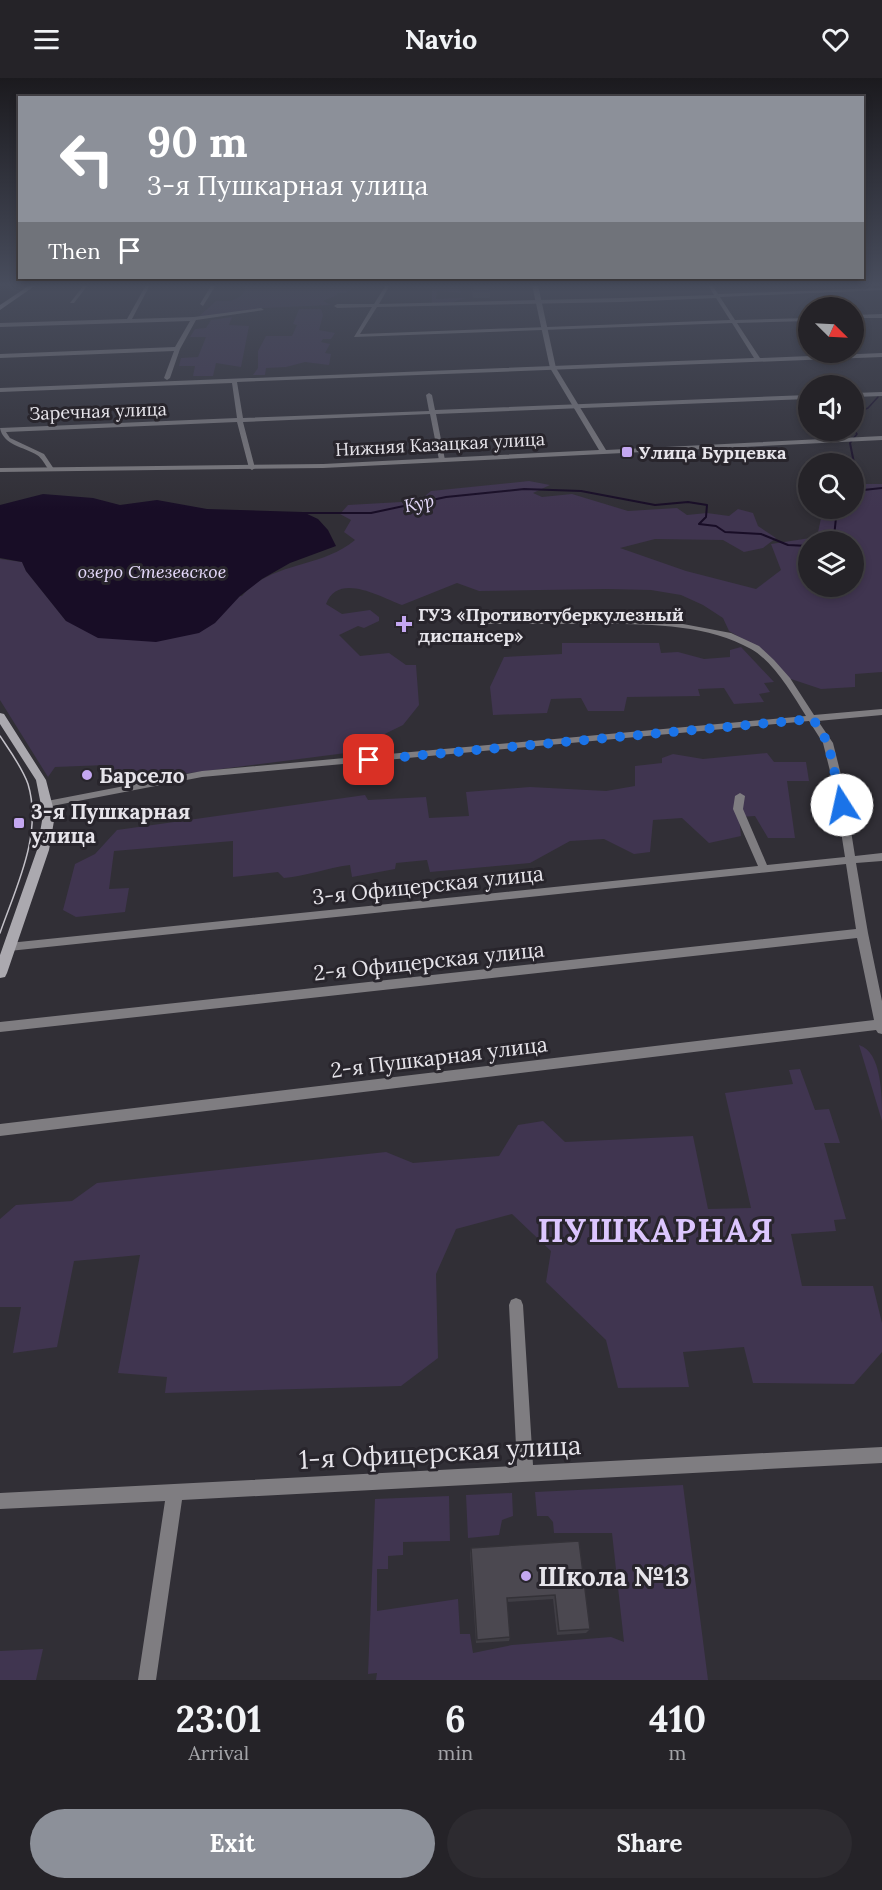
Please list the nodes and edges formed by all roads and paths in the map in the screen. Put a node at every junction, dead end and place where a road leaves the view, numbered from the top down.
1 (173, 360) edge
2 (551, 360) edge
3 (758, 360) joint
4 (764, 360) edge
5 (553, 368) junction
6 (167, 378) dead end
7 (235, 383) junction
8 (0, 390) edge
9 (882, 394) edge
10 (429, 395) dead end
11 (864, 395) edge
12 (798, 397) edge
13 (578, 408) junction
14 (432, 413) junction
15 (240, 421) junction
16 (1, 430) edge
17 (882, 438) edge
18 (603, 450) junction
19 (442, 460) junction
20 (252, 468) junction
21 (51, 469) junction
22 (0, 470) edge
23 (483, 622) dead end
24 (882, 712) edge
25 (0, 716) edge
26 (813, 719) junction
27 (740, 796) dead end
28 (47, 804) junction
29 (882, 857) edge
30 (850, 860) junction
31 (764, 869) junction
32 (862, 933) junction
33 (9, 947) junction
34 (0, 973) edge
35 (881, 1025) edge
36 (0, 1027) edge
37 (0, 1130) edge
38 (516, 1305) dead end
39 (882, 1455) edge
40 (525, 1473) junction
41 (175, 1491) junction
42 (0, 1501) edge
43 (147, 1680) edge

1 - 6 street
2 - 5 street
3 - 4 street
3 - 5 street
5 - 7 street
5 - 13 street
7 - 8 street
7 - 15 street
9 - 11 street
10 - 14 street
12 - 13 street, Заречная улица
13 - 14 street, Заречная улица
13 - 18 street
14 - 15 street, Заречная улица
14 - 19 street
15 - 16 street, Заречная улица
15 - 20 street
16 - 21 street
17 - 18 street, Нижняя Казацкая улица
18 - 19 street, Нижняя Казацкая улица
19 - 20 street, Нижняя Казацкая улица
20 - 21 street, Нижняя Казацкая улица
21 - 22 street, Нижняя Казацкая улица
23 - 26 street
24 - 26 street
25 - 28 main road
26 - 28 street
26 - 30 street
27 - 31 street
28 - 33 main road
29 - 30 street, 3-я Офицерская улица
30 - 31 street, 3-я Офицерская улица
30 - 32 street
31 - 33 street, 3-я Офицерская улица
32 - 35 street
32 - 36 street, 2-я Офицерская улица
33 - 34 main road
35 - 37 street, 2-я Пушкарная улица
38 - 40 street
39 - 40 street, 1-я Офицерская улица
40 - 41 street, 1-я Офицерская улица
41 - 42 street, 1-я Офицерская улица
41 - 43 street

